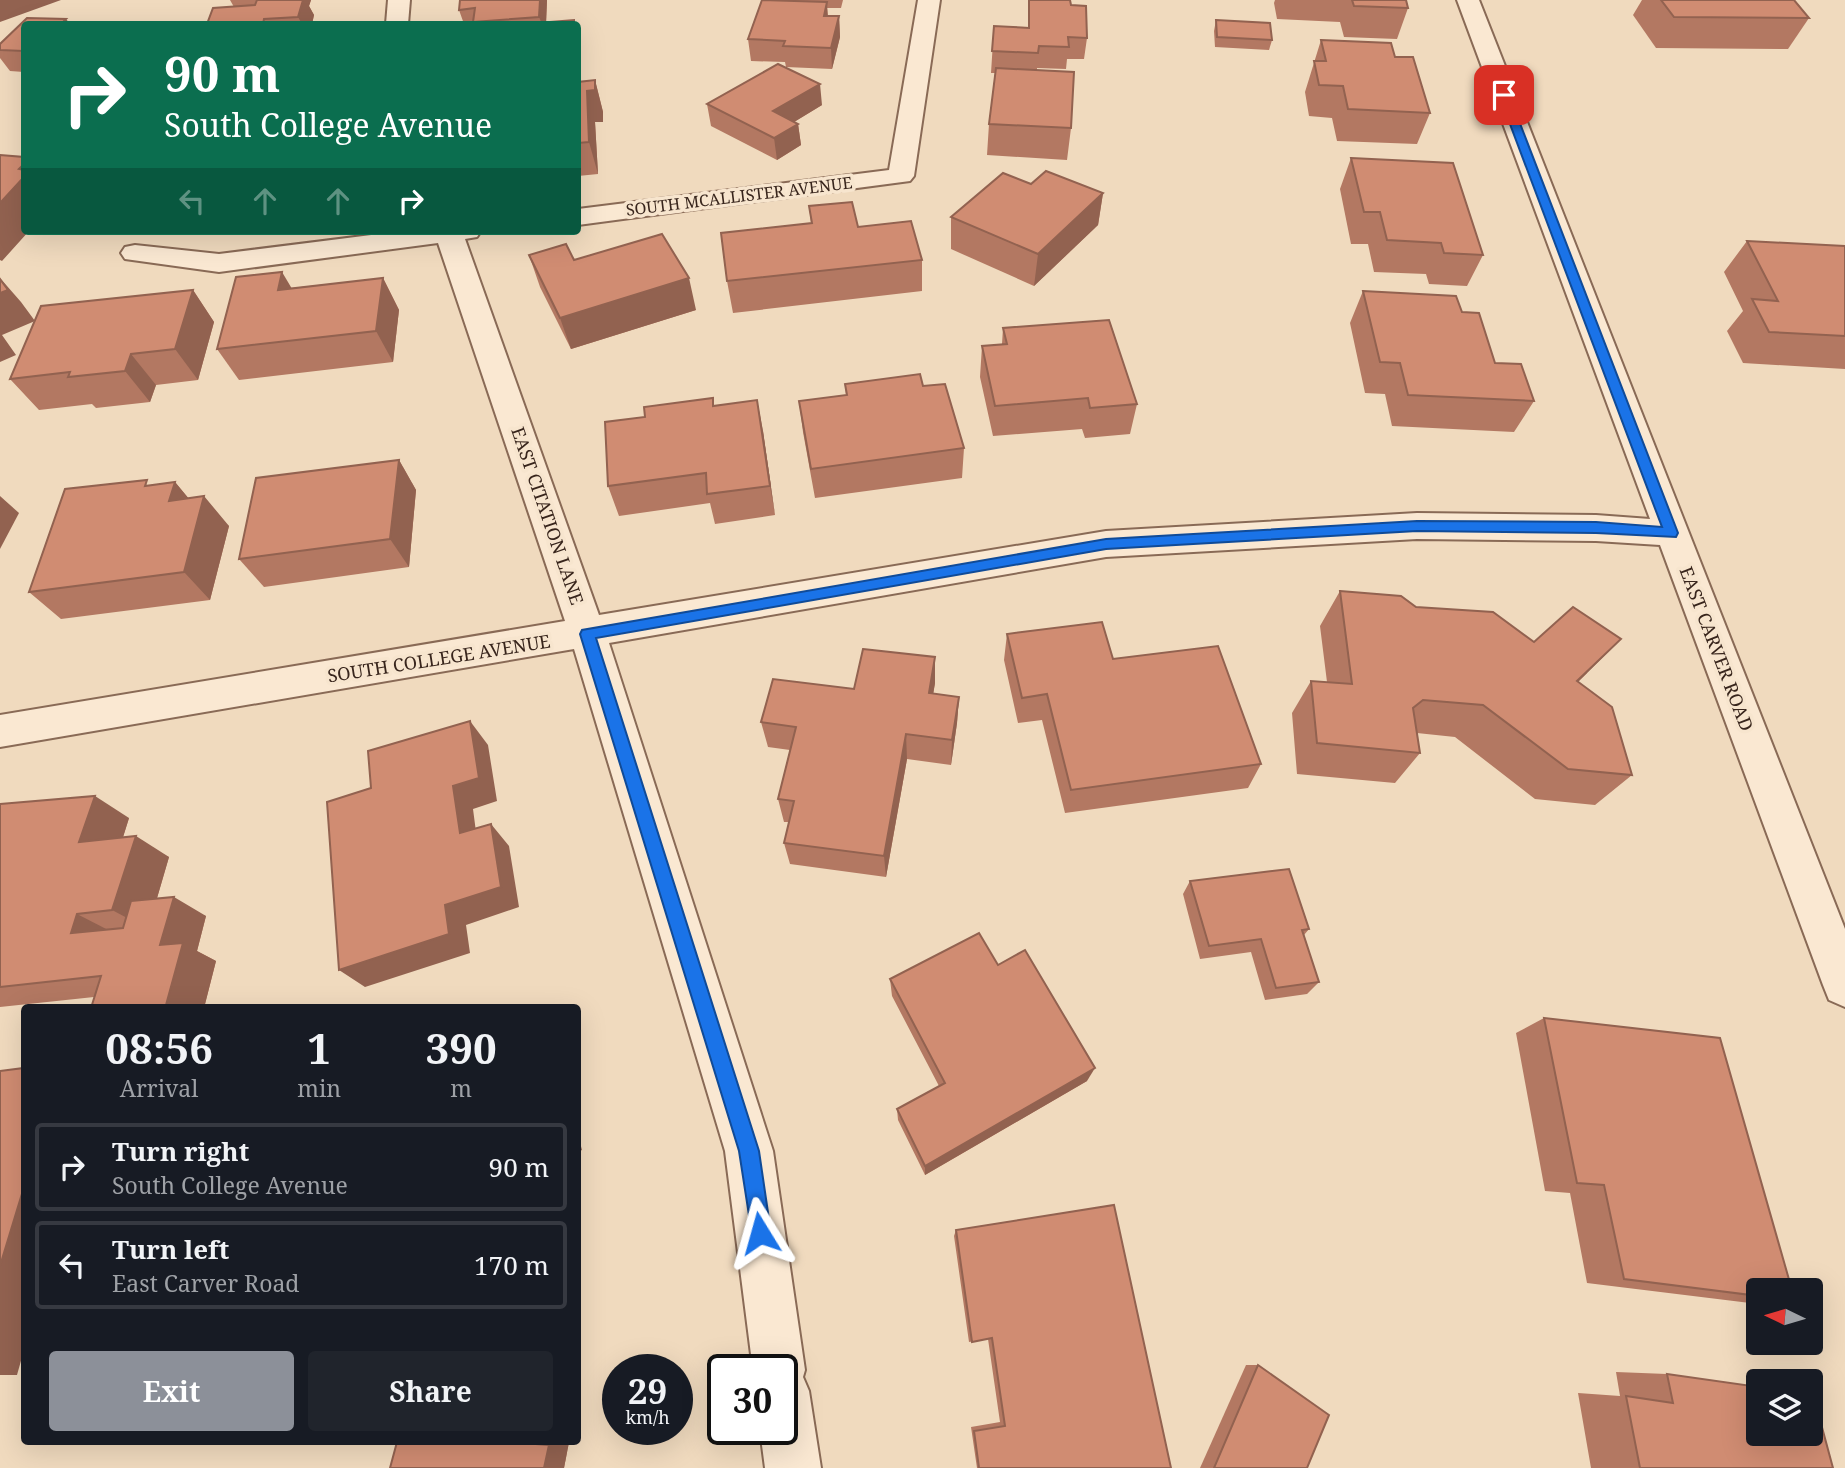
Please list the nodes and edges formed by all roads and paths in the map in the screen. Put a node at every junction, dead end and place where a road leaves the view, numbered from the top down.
1 (399, 0) edge
2 (929, 0) edge
3 (1468, 0) edge
4 (397, 21) edge
5 (581, 217) edge
6 (432, 235) edge
7 (456, 235) edge
8 (135, 253) dead end
9 (1671, 533) junction
10 (587, 634) junction
11 (0, 731) edge
12 (1843, 967) edge
13 (777, 1354) edge
14 (790, 1445) edge
15 (793, 1468) edge

1 - 4 street
2 - 5 street, SOUTH MCALLISTER AVENUE
3 - 9 street, EAST CARVER ROAD
6 - 8 street
7 - 10 street, EAST CITATION LANE
9 - 10 street, SOUTH COLLEGE AVENUE
9 - 12 street, EAST CARVER ROAD
10 - 11 street, SOUTH COLLEGE AVENUE
10 - 13 street, EAST CITATION LANE
14 - 15 street

